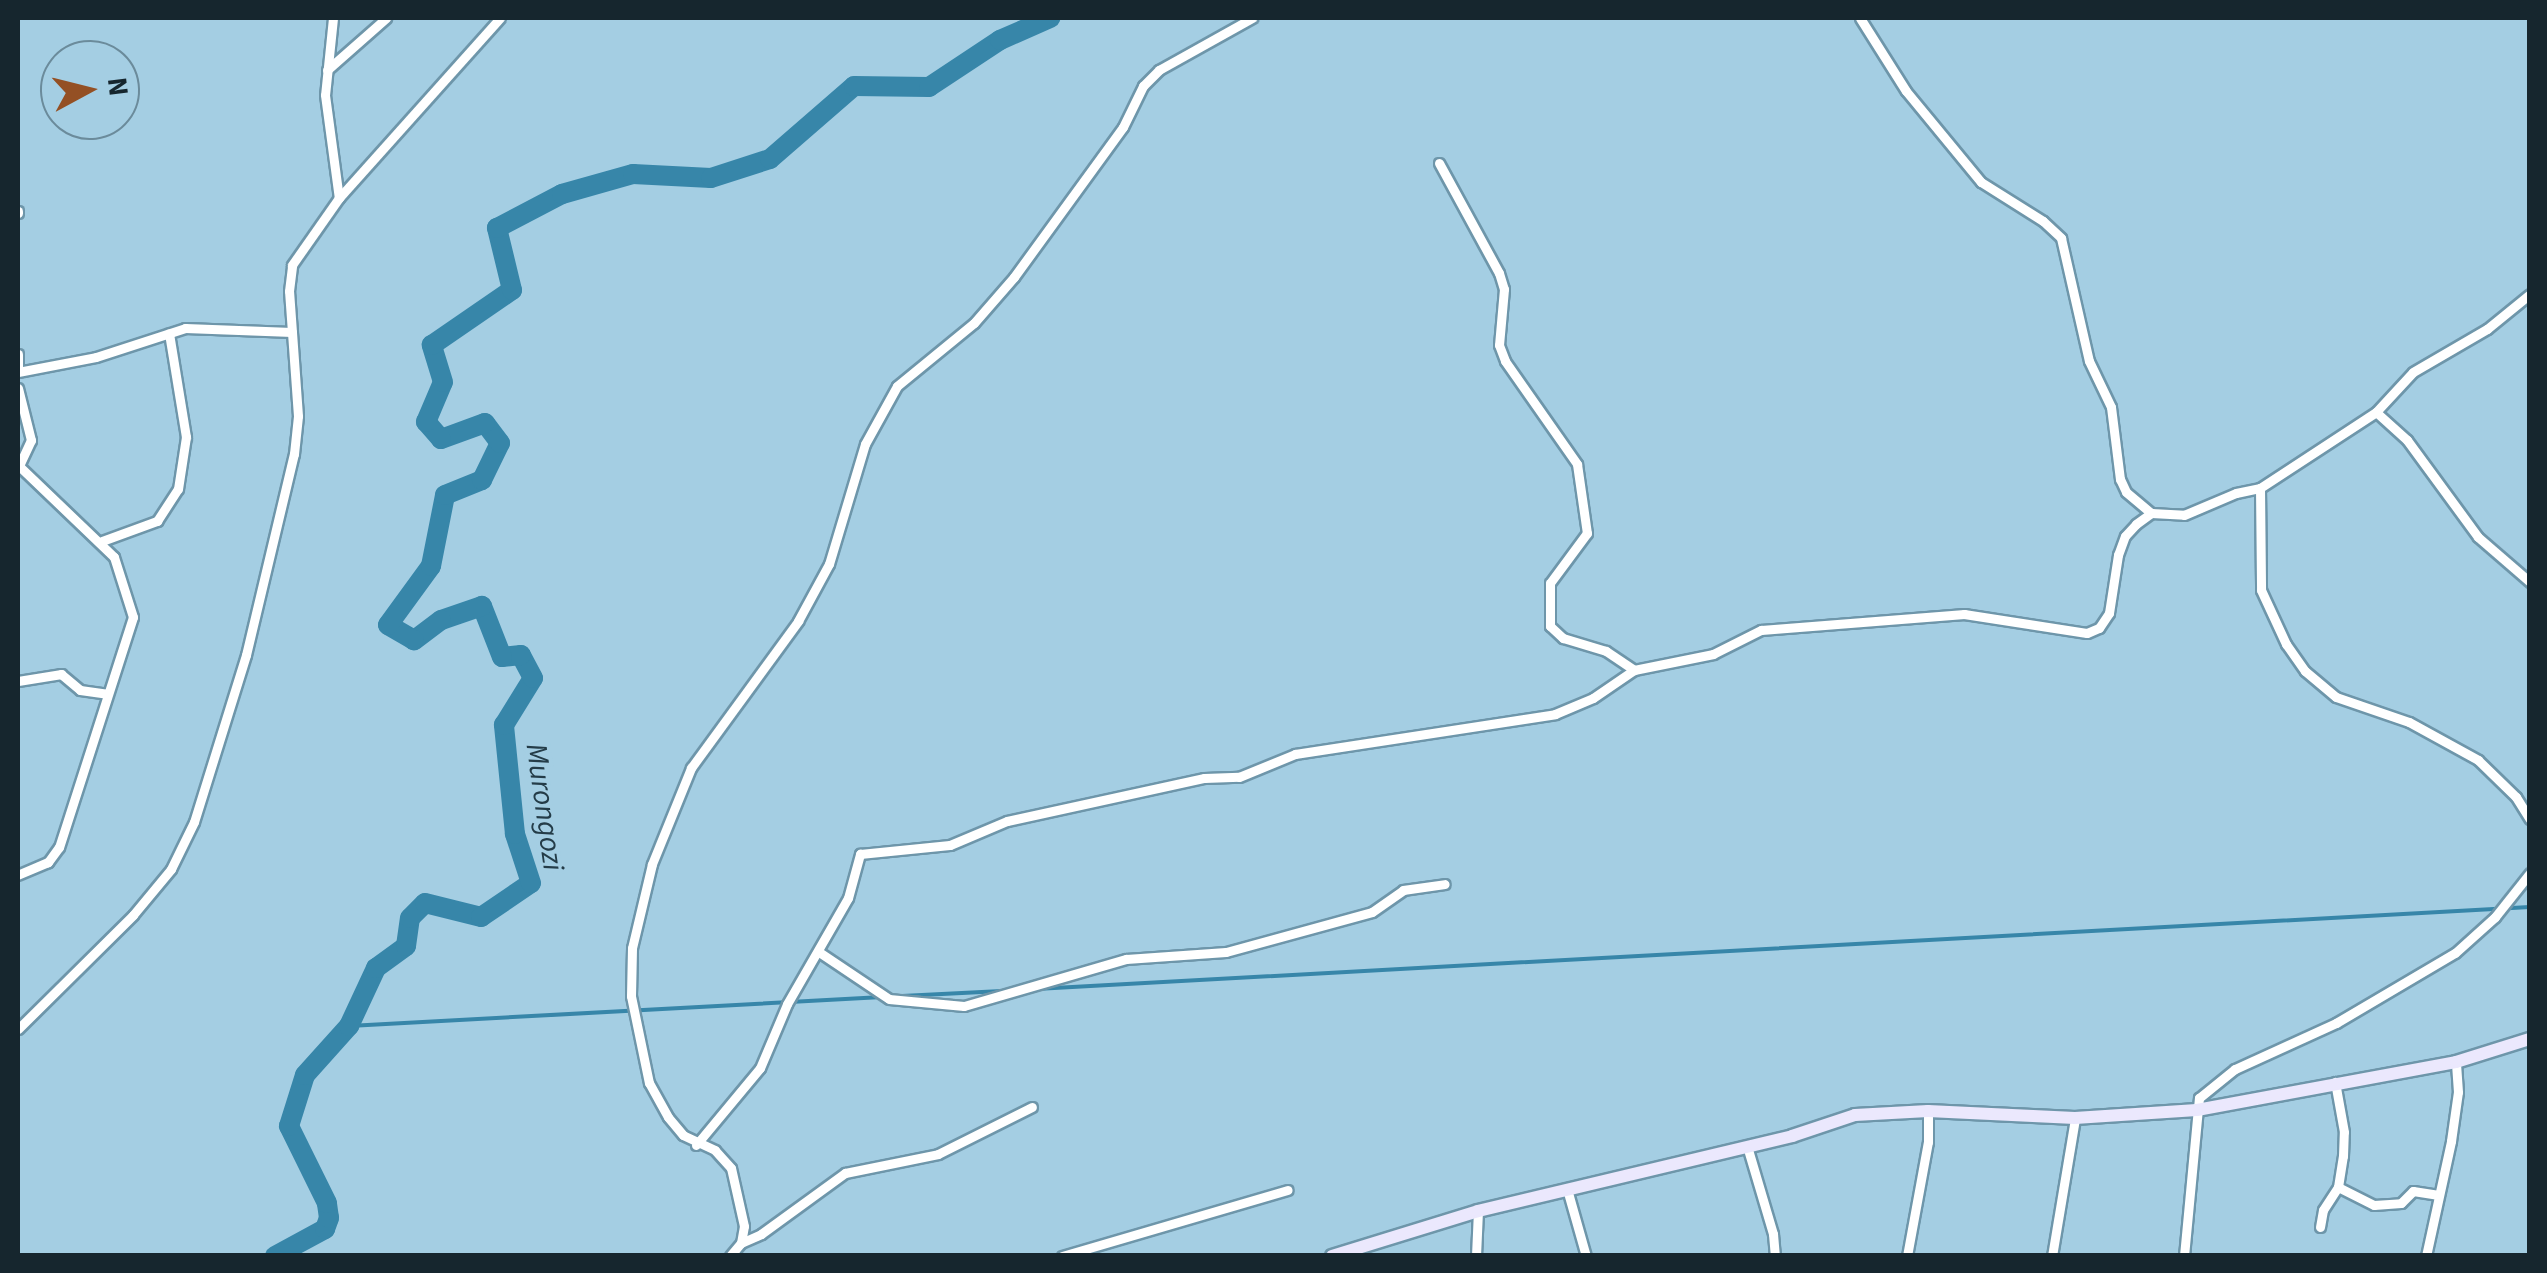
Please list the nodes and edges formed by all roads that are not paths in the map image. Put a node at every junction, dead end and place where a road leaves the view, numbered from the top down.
1 (333, 18) edge
2 (386, 18) edge
3 (500, 18) edge
4 (1252, 18) edge
5 (1860, 18) edge
6 (325, 72) junction
7 (1439, 163) dead end
8 (339, 198) junction
9 (2530, 294) edge
10 (292, 332) junction
11 (168, 333) junction
12 (18, 354) edge
13 (18, 370) edge
14 (18, 388) edge
15 (2376, 412) junction
16 (18, 466) edge
17 (2260, 488) junction
18 (2151, 512) junction
19 (102, 541) junction
20 (2530, 582) edge
21 (1634, 670) junction
22 (18, 681) edge
23 (107, 694) junction
24 (2530, 819) edge
25 (2530, 873) edge
26 (18, 875) edge
27 (1444, 884) dead end
28 (818, 952) junction
29 (18, 1029) edge
30 (2530, 1039) edge
31 (2456, 1062) junction
32 (2335, 1082) junction
33 (1032, 1106) dead end
34 (2197, 1110) junction
35 (1928, 1111) junction
36 (2075, 1118) junction
37 (696, 1144) junction
38 (1747, 1146) junction
39 (2338, 1187) junction
40 (1567, 1189) junction
41 (1288, 1190) dead end
42 (2439, 1195) junction
43 (1478, 1211) junction
44 (2320, 1226) dead end
45 (741, 1242) junction
46 (730, 1256) edge
47 (1062, 1256) edge
48 (1332, 1256) edge
49 (1476, 1256) edge
50 (1586, 1256) edge
51 (1775, 1256) edge
52 (1907, 1256) edge
53 (2052, 1256) edge
54 (2184, 1256) edge
55 (2426, 1256) edge

1 - 6 street
2 - 6 street
3 - 8 street
4 - 37 street
5 - 18 street
6 - 8 street
7 - 21 street
8 - 10 street
9 - 15 street
10 - 11 street
10 - 29 street
11 - 13 street
11 - 19 street
12 - 13 street
14 - 16 street
15 - 17 street
15 - 20 street
16 - 19 street
17 - 18 street
17 - 24 street
18 - 21 street
19 - 23 street
21 - 28 street
22 - 23 street
23 - 26 street
25 - 34 street
27 - 28 street
28 - 37 street
30 - 31 street
31 - 32 street
31 - 42 street
32 - 34 street
32 - 39 street
33 - 45 street
34 - 36 street
34 - 54 street
35 - 36 street
35 - 38 street
35 - 52 street
36 - 53 street
37 - 45 street
38 - 40 street
38 - 51 street
39 - 42 street
39 - 44 street
40 - 43 street
40 - 50 street
41 - 47 street
42 - 55 street
43 - 48 street
43 - 49 street
45 - 46 street

